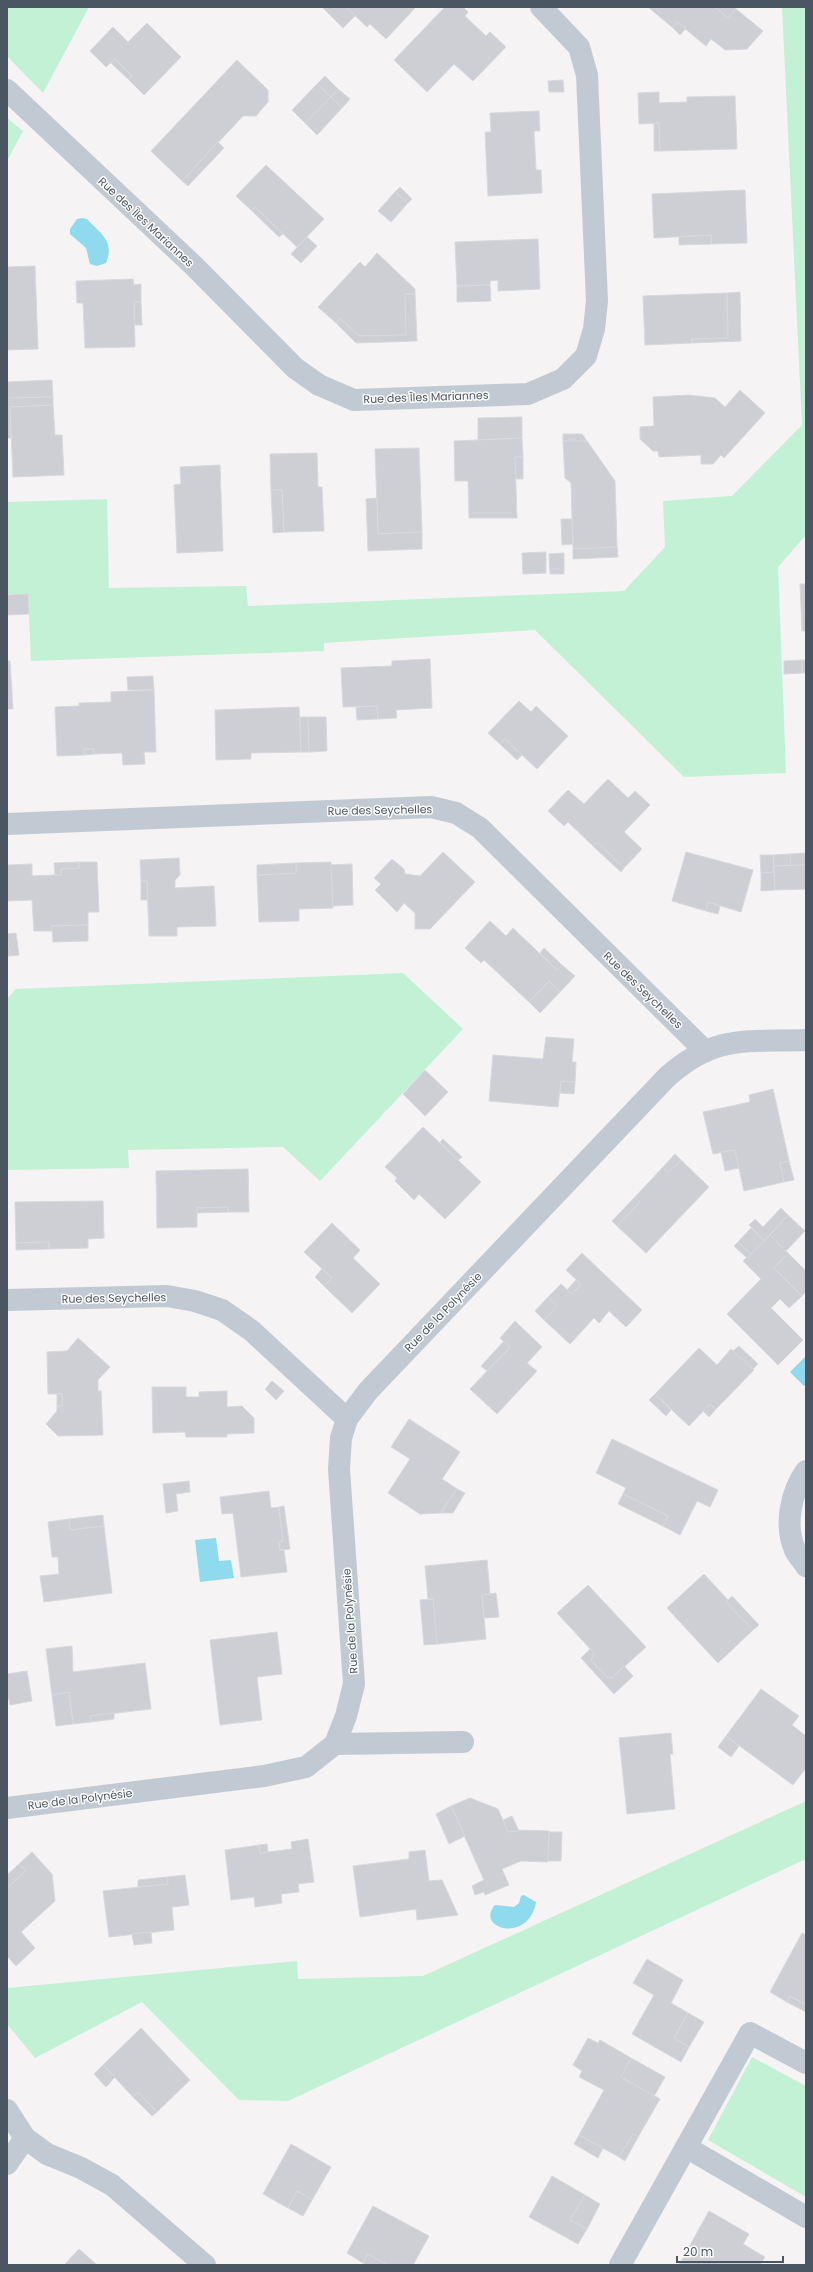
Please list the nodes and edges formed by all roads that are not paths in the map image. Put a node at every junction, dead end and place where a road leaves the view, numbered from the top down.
1 (541, 7) edge
2 (7, 90) edge
3 (7, 824) edge
4 (806, 1040) edge
5 (704, 1050) junction
6 (7, 1300) edge
7 (346, 1419) junction
8 (806, 1471) edge
9 (806, 1566) edge
10 (463, 1742) dead end
11 (335, 1744) junction
12 (7, 1808) edge
13 (806, 2063) edge
14 (7, 2110) edge
15 (25, 2138) junction
16 (686, 2147) junction
17 (7, 2164) edge
18 (806, 2217) edge
19 (205, 2265) edge
20 (620, 2265) edge

1 - 2 street, Rue des Îles Mariannes
3 - 5 street, Rue des Seychelles
4 - 5 street, Rue de la Polynésie
5 - 7 street, Rue de la Polynésie
6 - 7 street, Rue des Seychelles
7 - 11 street, Rue de la Polynésie
8 - 9 street
10 - 11 street
11 - 12 street, Rue de la Polynésie
13 - 16 street
14 - 15 street
15 - 17 street
15 - 19 street
16 - 18 street
16 - 20 street

